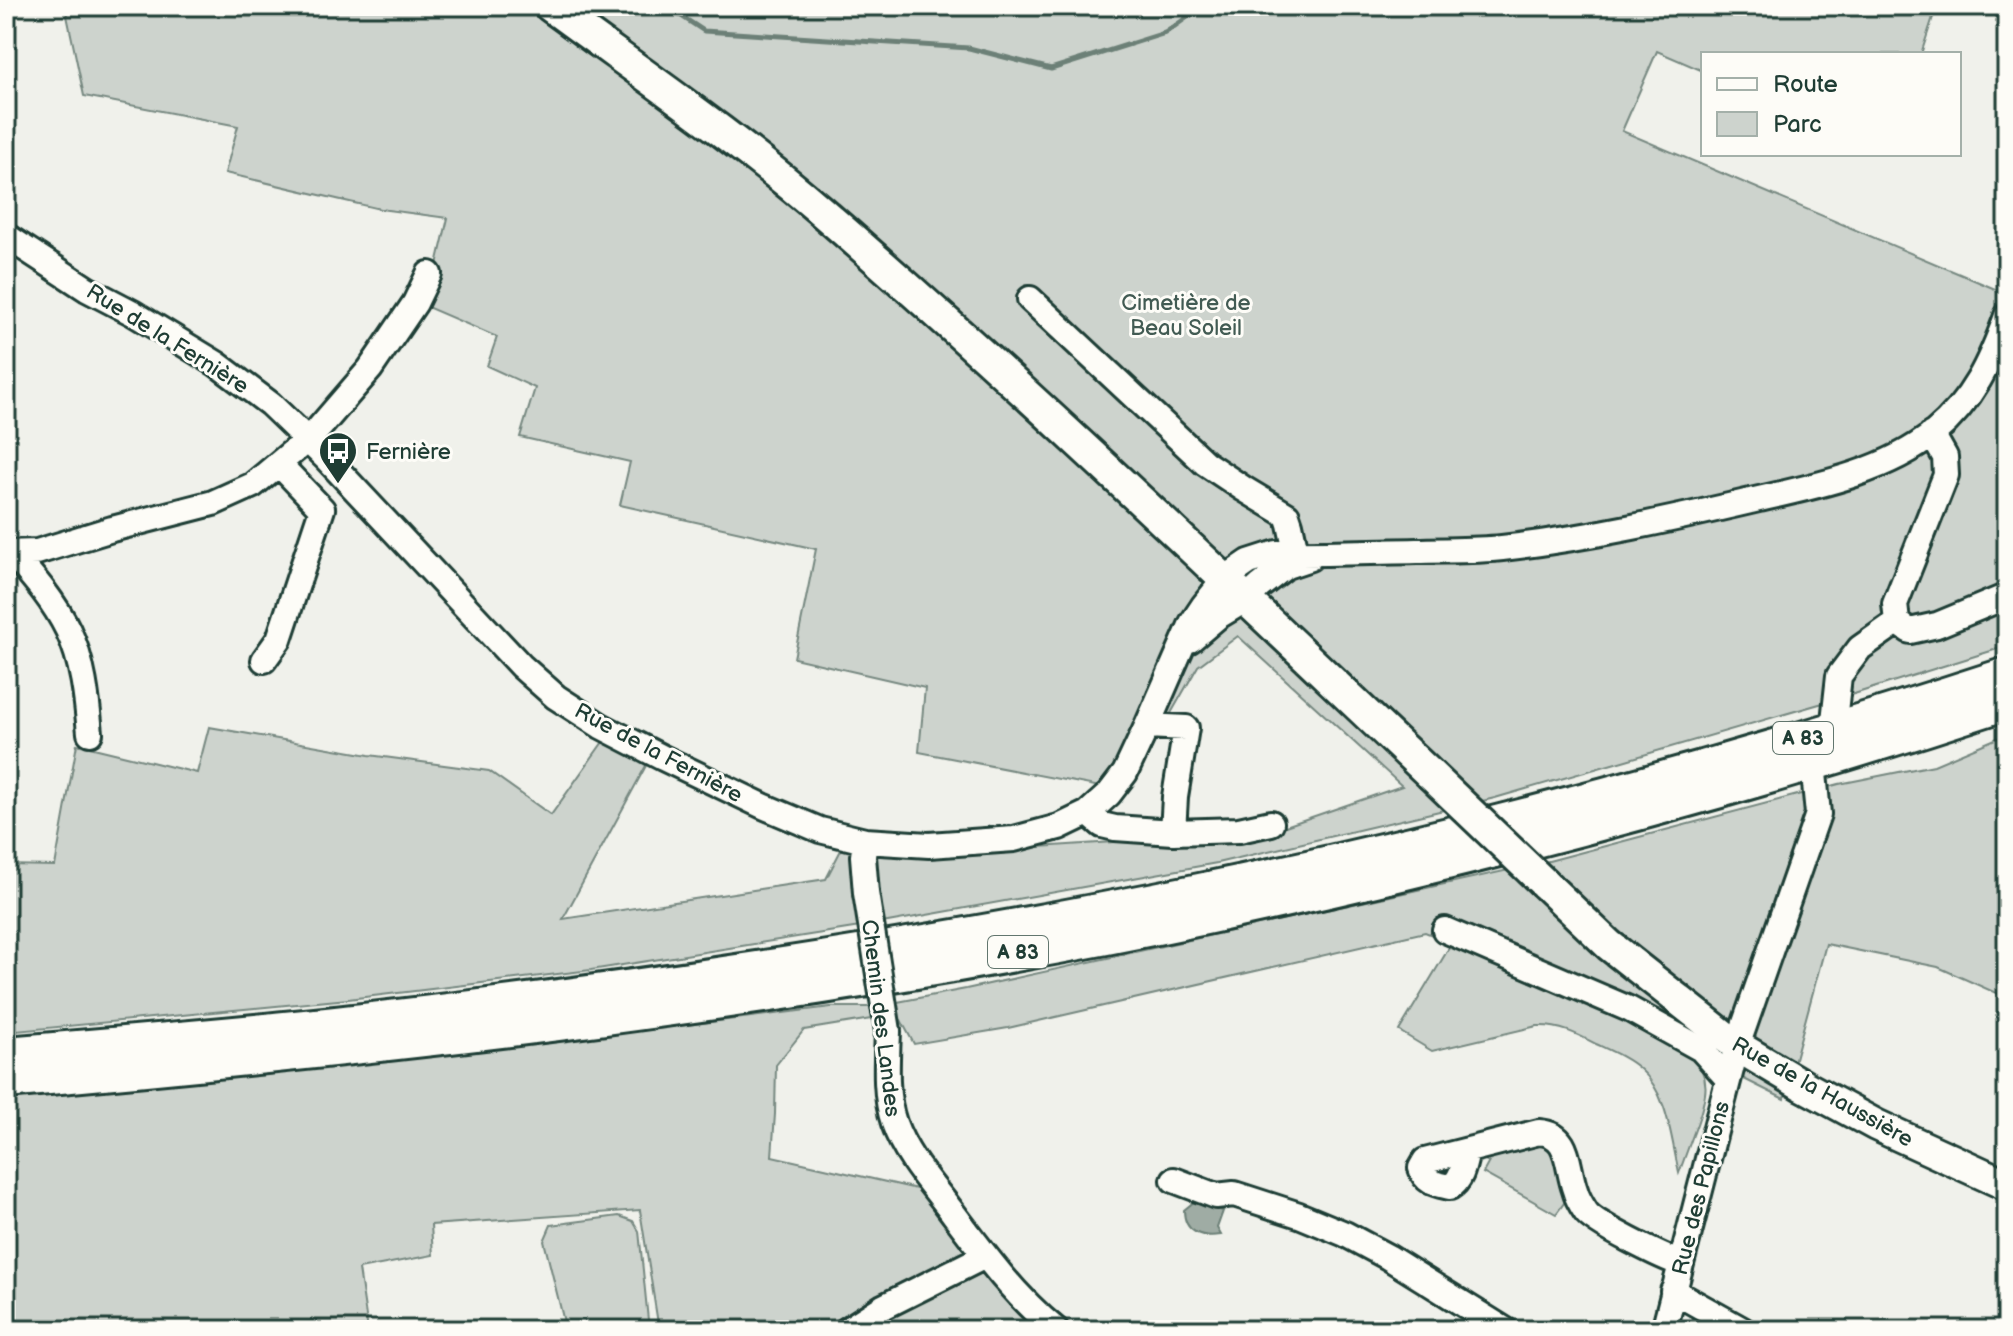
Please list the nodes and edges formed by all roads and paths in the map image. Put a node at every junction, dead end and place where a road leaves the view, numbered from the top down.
1 (550, 6) edge
2 (6, 236) edge
3 (429, 274) dead end
4 (1030, 299) dead end
5 (2007, 316) edge
6 (1932, 434) junction
7 (306, 439) junction
8 (279, 464) junction
9 (358, 493) junction
10 (322, 509) junction
11 (9, 553) edge
12 (1297, 557) junction
13 (1235, 590) junction
14 (2007, 596) edge
15 (1897, 622) junction
16 (264, 660) dead end
17 (2007, 675) edge
18 (2007, 702) edge
19 (1147, 726) junction
20 (1833, 730) junction
21 (90, 733) dead end
22 (1813, 763) junction
23 (1088, 813) junction
24 (1271, 823) dead end
25 (1173, 832) junction
26 (865, 841) junction
27 (1409, 844) junction
28 (1445, 930) dead end
29 (6, 1043) edge
30 (1737, 1046) junction
31 (6, 1054) edge
32 (1728, 1079) junction
33 (6, 1081) edge
34 (1467, 1151) dead end
35 (1174, 1180) dead end
36 (2007, 1185) edge
37 (985, 1256) junction
38 (1680, 1263) junction
39 (1673, 1291) junction
40 (1498, 1328) edge
41 (847, 1330) edge
42 (1056, 1330) edge
43 (1664, 1330) edge
44 (1743, 1330) edge

1 - 13 main road, Rue de la Haussière
2 - 7 street, Rue de la Fernière
3 - 7 street
4 - 12 street
5 - 6 street, Rue de la Fernière
6 - 12 street, Rue de la Fernière
6 - 15 street
7 - 8 street
7 - 9 street, Rue de la Fernière
8 - 10 street
8 - 11 street
9 - 10 street
9 - 26 street, Rue de la Fernière
10 - 16 street
11 - 21 street
12 - 13 street, Rue de la Fernière
13 - 19 street, Rue de la Fernière
13 - 30 main road, Rue de la Haussière, bridge
14 - 15 street
15 - 20 street
17 - 20 highway, A 83
18 - 22 highway, A 83
19 - 23 street, Rue de la Fernière
19 - 25 street
20 - 27 highway, A 83
22 - 30 street, Rue des Papillons
22 - 33 highway, A 83
23 - 25 street
23 - 26 street, Rue de la Fernière
24 - 25 street
26 - 37 street, Chemin des Landes, bridge
27 - 29 highway
27 - 31 highway, A 83
28 - 32 street
30 - 32 street, Rue des Papillons
30 - 36 main road, Rue de la Haussière
32 - 38 street, Rue des Papillons
34 - 38 street
35 - 40 street
37 - 41 street
37 - 42 street, Chemin des Landes
38 - 39 street, Rue des Papillons
39 - 43 street, Rue des Papillons
39 - 44 street

